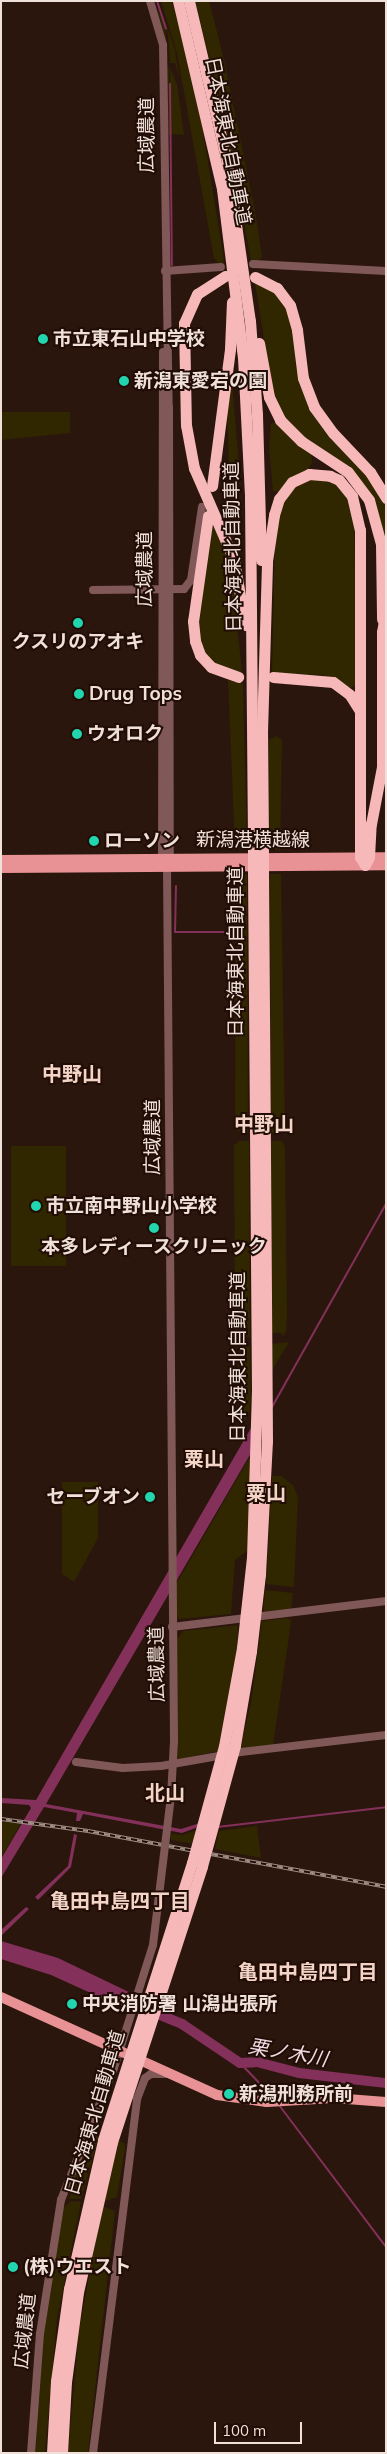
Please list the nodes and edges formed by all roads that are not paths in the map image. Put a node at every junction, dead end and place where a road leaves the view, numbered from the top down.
1 (150, 1) edge
2 (178, 1) edge
3 (189, 1) edge
4 (214, 148) junction
5 (237, 224) junction
6 (253, 264) dead end
7 (165, 271) junction
8 (386, 271) edge
9 (223, 272) joint
10 (256, 277) dead end
11 (212, 486) dead end
12 (386, 498) edge
13 (205, 512) joint
14 (93, 590) dead end
15 (166, 590) junction
16 (386, 610) edge
17 (382, 632) junction
18 (238, 677) dead end
19 (273, 678) dead end
20 (360, 712) junction
21 (258, 734) junction
22 (386, 858) edge
23 (1, 860) edge
24 (167, 860) junction
25 (365, 860) junction
26 (386, 865) edge
27 (1, 868) edge
28 (260, 1488) junction
29 (386, 1601) edge
30 (172, 1627) junction
31 (246, 1649) junction
32 (386, 1735) edge
33 (76, 1762) dead end
34 (1, 1997) edge
35 (119, 2052) junction
36 (165, 2074) junction
37 (386, 2102) edge
38 (108, 2141) junction
39 (32, 2453) edge
40 (52, 2453) edge
41 (62, 2453) edge
42 (93, 2453) edge

1 - 7 street, 広域農道
2 - 4 highway, 日本海東北自動車道
3 - 5 highway, 日本海東北自動車道
4 - 11 highway
4 - 21 highway, 日本海東北自動車道
5 - 17 highway
5 - 21 highway, 日本海東北自動車道
6 - 8 street
7 - 9 street
7 - 15 street, 広域農道
9 - 21 highway
10 - 12 highway
13 - 15 street
13 - 18 highway
14 - 15 street
15 - 24 street, 広域農道
16 - 17 highway
17 - 25 highway
19 - 20 highway
20 - 21 highway
20 - 25 highway
21 - 28 highway, 日本海東北自動車道, bridge
22 - 25 main road, 新潟港横越線
23 - 24 main road, 新潟港横越線
24 - 25 main road, 新潟港横越線
24 - 27 main road, 新潟港横越線
24 - 30 street, 広域農道
25 - 26 main road, 新潟港横越線
28 - 31 highway, 日本海東北自動車道, bridge
28 - 31 highway, 日本海東北自動車道, bridge
29 - 30 street
30 - 35 street, 広域農道, bridge
31 - 38 highway, 日本海東北自動車道, bridge
32 - 33 street
34 - 35 main road
35 - 36 main road
35 - 39 street, 広域農道
36 - 37 main road
36 - 42 street
38 - 40 highway, 日本海東北自動車道
38 - 41 highway, 日本海東北自動車道

